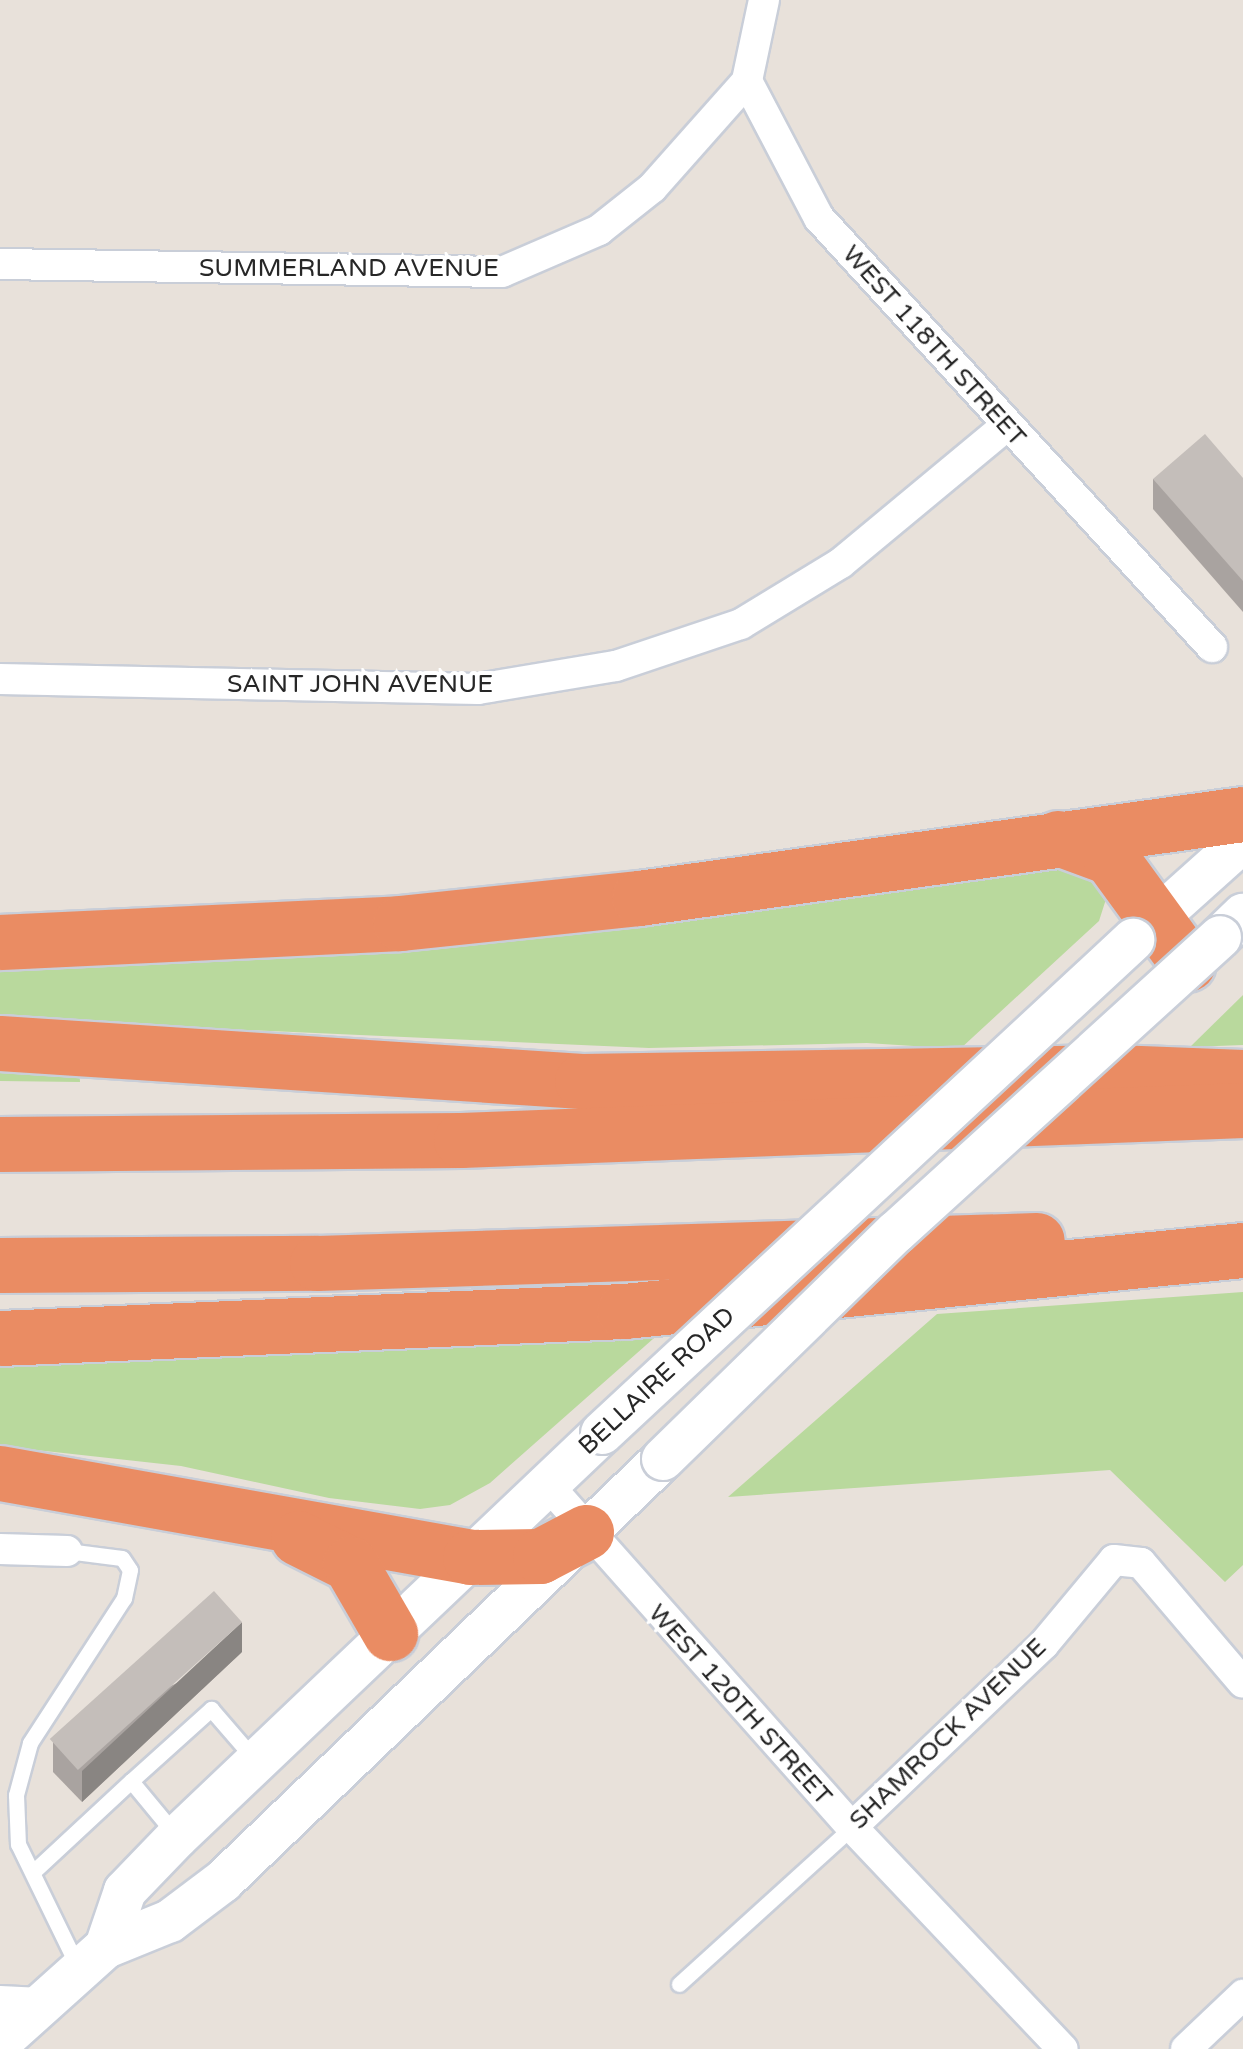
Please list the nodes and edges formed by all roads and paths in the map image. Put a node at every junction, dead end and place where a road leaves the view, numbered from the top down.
1 (764, 0) edge
2 (748, 81) junction
3 (0, 264) edge
4 (1005, 427) junction
5 (1212, 648) dead end
6 (0, 679) edge
7 (1243, 814) edge
8 (1058, 838) junction
9 (1243, 841) edge
10 (1144, 929) junction
11 (1217, 938) edge
12 (0, 942) edge
13 (0, 1043) edge
14 (1243, 1077) edge
15 (1243, 1110) edge
16 (0, 1144) edge
17 (1243, 1230) edge
18 (1243, 1250) edge
19 (0, 1265) edge
20 (0, 1338) edge
21 (0, 1473) edge
22 (547, 1484) junction
23 (215, 1509) junction
24 (586, 1532) junction
25 (0, 1548) edge
26 (67, 1551) joint
27 (470, 1557) junction
28 (390, 1633) junction
29 (1243, 1683) edge
30 (255, 1760) junction
31 (131, 1781) junction
32 (852, 1828) junction
33 (177, 1836) junction
34 (33, 1872) junction
35 (92, 1958) junction
36 (679, 1984) dead end
37 (1243, 1996) edge
38 (20, 2002) edge
39 (0, 2042) edge
40 (1064, 2049) edge
41 (1186, 2049) edge

1 - 2 street
2 - 3 street, SUMMERLAND AVENUE
2 - 4 street, WEST 118TH STREET
4 - 5 street, WEST 118TH STREET
4 - 6 street, SAINT JOHN AVENUE
7 - 8 highway
8 - 10 highway
8 - 12 highway
9 - 10 street, BELLAIRE ROAD
10 - 11 highway
10 - 22 street, BELLAIRE ROAD, bridge
11 - 24 street, BELLAIRE ROAD, bridge
13 - 14 highway
15 - 16 highway
17 - 19 highway
18 - 20 highway
21 - 23 highway
22 - 24 street, WEST 120TH STREET
22 - 27 street, BELLAIRE ROAD
23 - 27 highway
23 - 28 highway
24 - 27 highway
24 - 32 street, WEST 120TH STREET
24 - 35 street, BELLAIRE ROAD
25 - 26 street
26 - 34 lane
27 - 28 street, BELLAIRE ROAD
28 - 30 street, BELLAIRE ROAD
29 - 32 street, SHAMROCK AVENUE
30 - 31 lane
30 - 33 street, BELLAIRE ROAD
31 - 33 lane
31 - 34 lane
32 - 36 lane, SHAMROCK AVENUE
32 - 40 street, WEST 120TH STREET
33 - 35 street, BELLAIRE ROAD
34 - 35 lane
35 - 38 street, BELLAIRE ROAD
37 - 41 street
38 - 39 street, BELLAIRE ROAD

